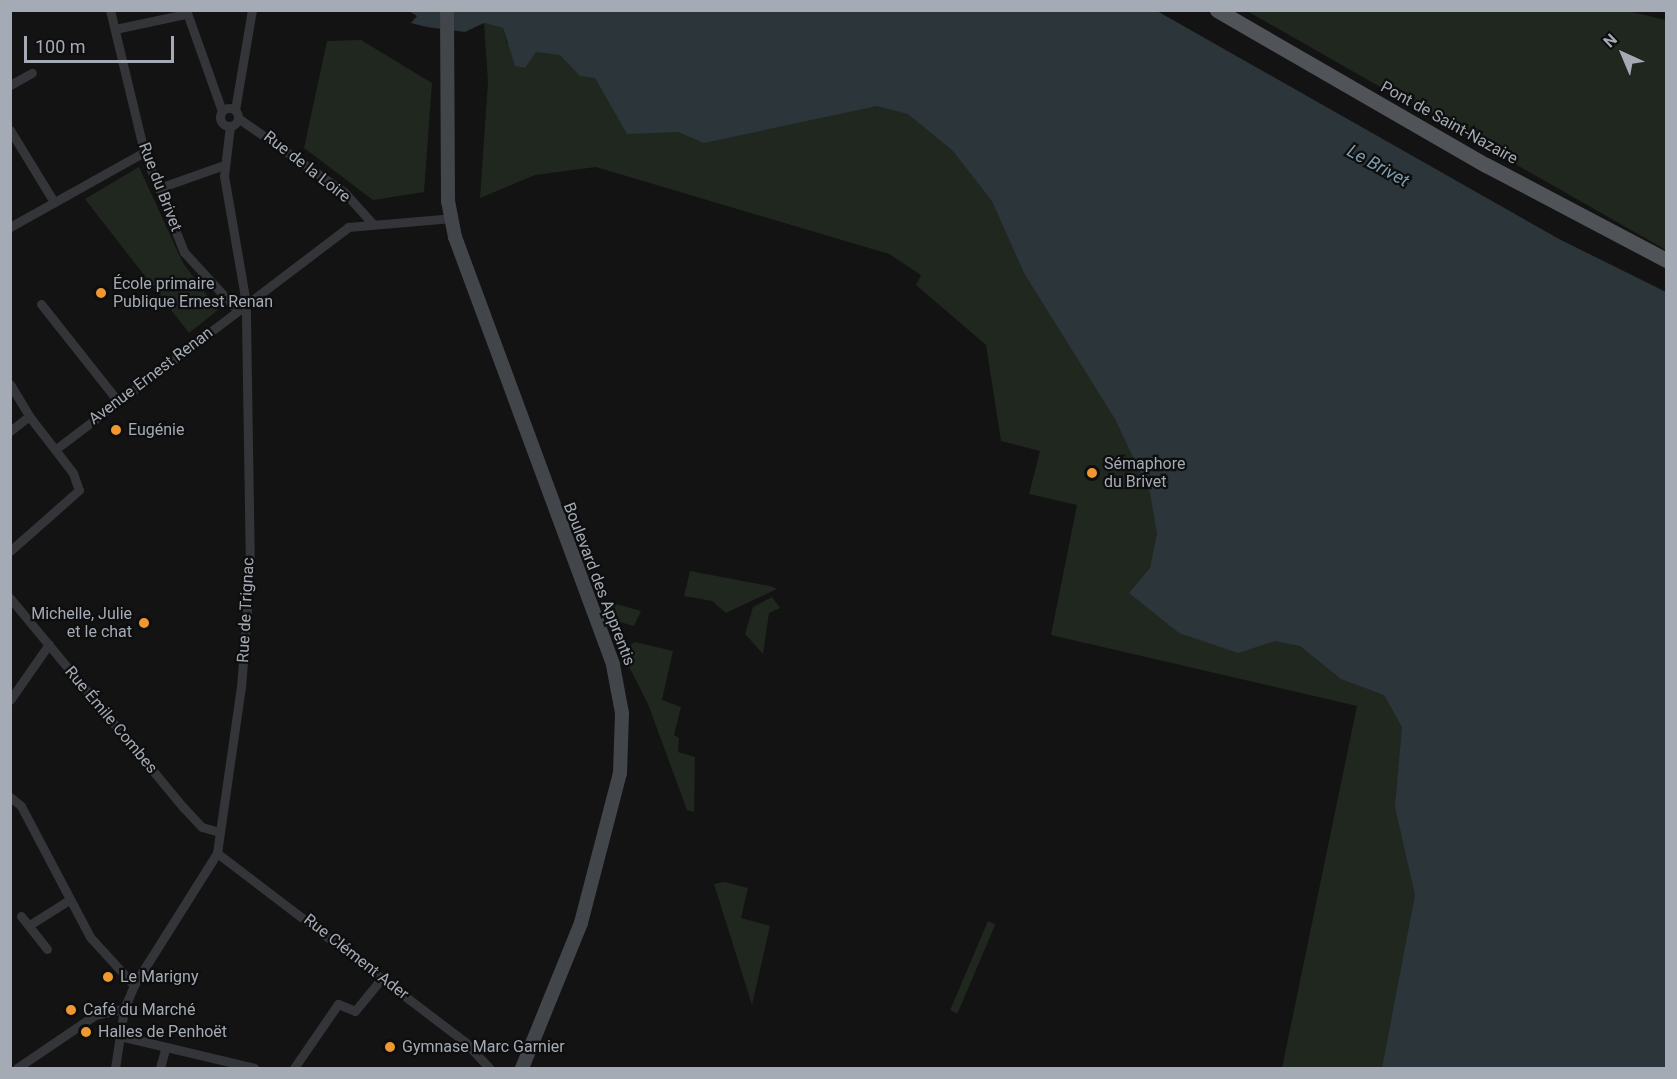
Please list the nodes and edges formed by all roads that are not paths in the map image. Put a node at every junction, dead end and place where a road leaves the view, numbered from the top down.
1 (110, 10) edge
2 (252, 10) edge
3 (447, 10) edge
4 (1217, 10) edge
5 (186, 12) edge
6 (116, 30) junction
7 (33, 73) dead end
8 (10, 85) edge
9 (222, 111) junction
10 (236, 114) junction
11 (230, 126) junction
12 (10, 130) edge
13 (144, 152) junction
14 (224, 165) junction
15 (159, 188) junction
16 (54, 202) junction
17 (452, 218) junction
18 (372, 223) junction
19 (10, 227) edge
20 (1666, 260) edge
21 (246, 303) junction
22 (41, 304) dead end
23 (237, 310) junction
24 (10, 384) edge
25 (118, 401) junction
26 (29, 416) junction
27 (10, 431) edge
28 (56, 449) junction
29 (10, 551) edge
30 (10, 598) edge
31 (49, 644) junction
32 (10, 700) edge
33 (10, 797) edge
34 (219, 832) junction
35 (217, 853) junction
36 (69, 900) junction
37 (21, 916) dead end
38 (31, 924) junction
39 (47, 949) dead end
40 (382, 978) junction
41 (134, 985) junction
42 (124, 1009) junction
43 (120, 1036) junction
44 (165, 1049) junction
45 (17, 1068) edge
46 (115, 1068) edge
47 (160, 1068) edge
48 (254, 1068) edge
49 (294, 1068) edge
50 (489, 1068) edge
51 (522, 1068) edge

1 - 6 street, Rue du Brivet
2 - 10 street
3 - 17 main road, Boulevard des Apprentis
4 - 20 main road, Pont de Saint-Nazaire
5 - 6 street
5 - 9 street
6 - 13 street, Rue du Brivet
7 - 8 street
9 - 10 street
9 - 11 street
10 - 11 street
10 - 18 street, Rue de la Loire
11 - 14 street, Rue de Trignac
12 - 16 street
13 - 15 street, Rue du Brivet
13 - 16 street
14 - 15 street
14 - 21 street, Rue de Trignac
15 - 23 street, Rue du Brivet
16 - 19 street
17 - 18 street, Avenue Ernest Renan
17 - 51 main road, Boulevard des Apprentis
18 - 21 street, Avenue Ernest Renan
21 - 23 street, Avenue Ernest Renan
21 - 34 street, Rue de Trignac
22 - 25 street
23 - 25 street, Avenue Ernest Renan
24 - 26 street
25 - 28 street, Avenue Ernest Renan
26 - 27 street
26 - 28 street
28 - 29 street
30 - 31 street, Rue Émile Combes
31 - 32 street
31 - 34 street, Rue Émile Combes
33 - 36 street
34 - 35 street, Rue de Trignac
35 - 40 street, Rue Clément Ader
35 - 41 street, Rue de Trignac
36 - 38 street
36 - 41 street
37 - 38 street
38 - 39 street
40 - 49 street
40 - 50 street, Rue Clément Ader
41 - 42 street, Rue de Trignac
42 - 43 street, Rue de Trignac
42 - 45 street
43 - 44 street
43 - 46 street, Rue de Trignac
44 - 47 street
44 - 48 street

